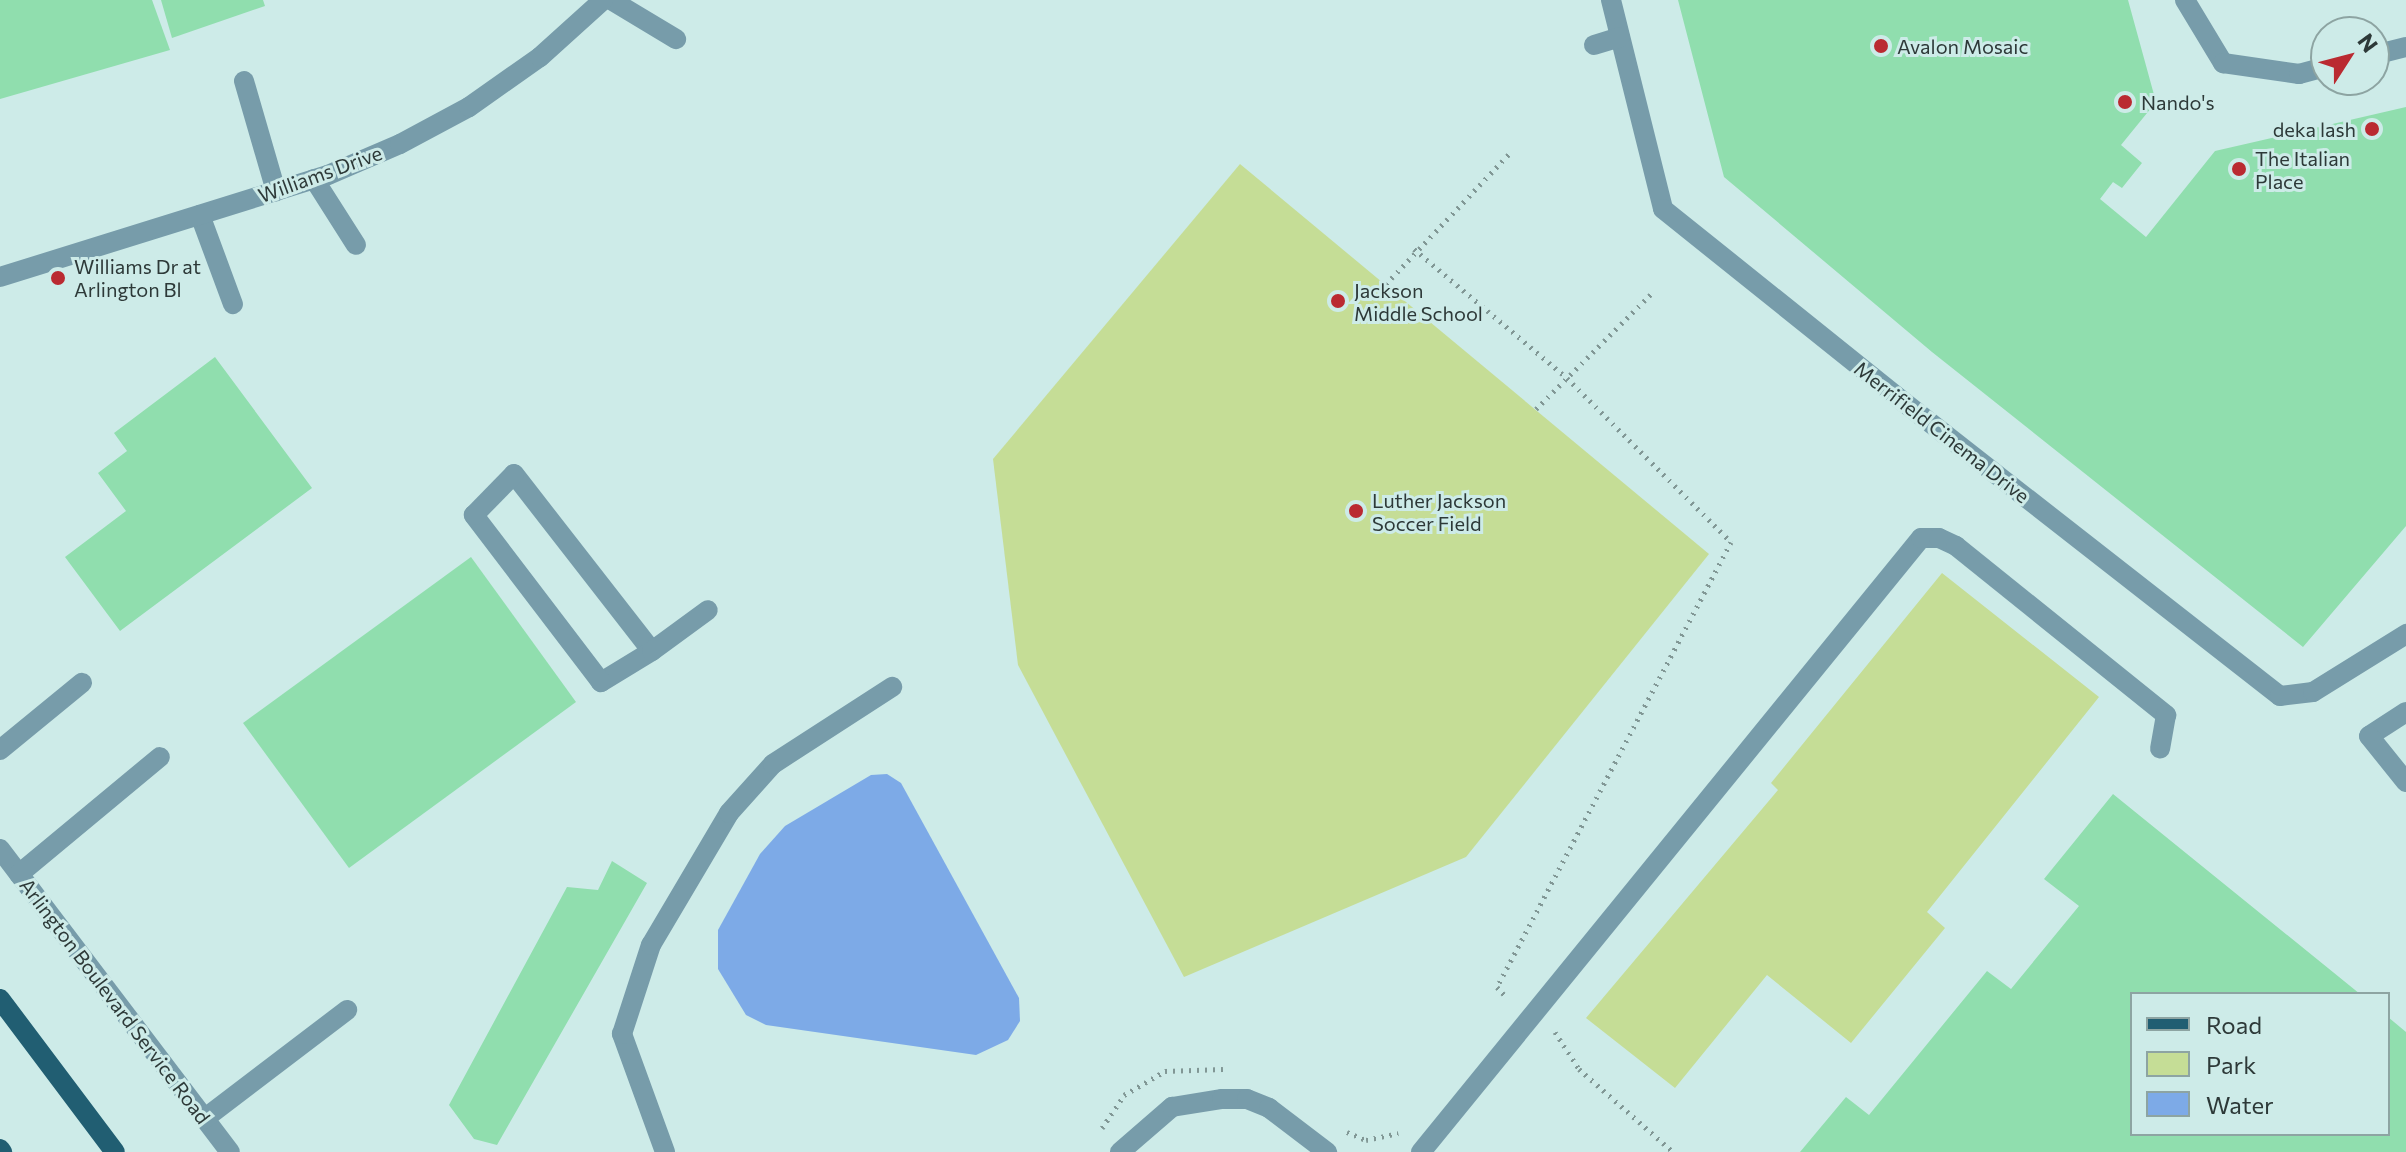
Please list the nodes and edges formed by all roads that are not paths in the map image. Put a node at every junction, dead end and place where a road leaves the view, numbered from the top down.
1 (603, 0) edge
2 (611, 0) edge
3 (1611, 0) edge
4 (2185, 0) edge
5 (1620, 37) junction
6 (676, 39) dead end
7 (1594, 45) dead end
8 (2310, 71) edge
9 (244, 81) dead end
10 (314, 179) junction
11 (276, 191) junction
12 (200, 215) junction
13 (356, 245) dead end
14 (0, 277) edge
15 (233, 304) dead end
16 (708, 610) dead end
17 (2406, 634) edge
18 (652, 651) junction
19 (82, 683) dead end
20 (892, 687) dead end
21 (2406, 712) edge
22 (2160, 748) dead end
23 (0, 750) edge
24 (160, 757) dead end
25 (2406, 782) edge
26 (0, 849) edge
27 (19, 874) junction
28 (0, 999) edge
29 (347, 1010) dead end
30 (204, 1119) junction
31 (116, 1152) edge
32 (230, 1152) edge
33 (665, 1152) edge
34 (1120, 1152) edge
35 (1327, 1152) edge
36 (1421, 1152) edge

1 - 10 street, Williams Drive
2 - 6 street
3 - 5 street, Merrifield Cinema Drive
4 - 8 street
5 - 7 street
5 - 17 street, Merrifield Cinema Drive
9 - 11 street
10 - 11 street, Williams Drive
10 - 13 street
11 - 12 street, Williams Drive
12 - 14 street, Williams Drive
12 - 15 street
16 - 18 street
18 - 18 street
19 - 23 street
20 - 33 street
21 - 25 street
22 - 36 street
24 - 27 street
26 - 27 street, Arlington Boulevard Service Road
27 - 30 street, Arlington Boulevard Service Road
28 - 31 main road
29 - 30 street
30 - 32 street, Arlington Boulevard Service Road
34 - 35 street

